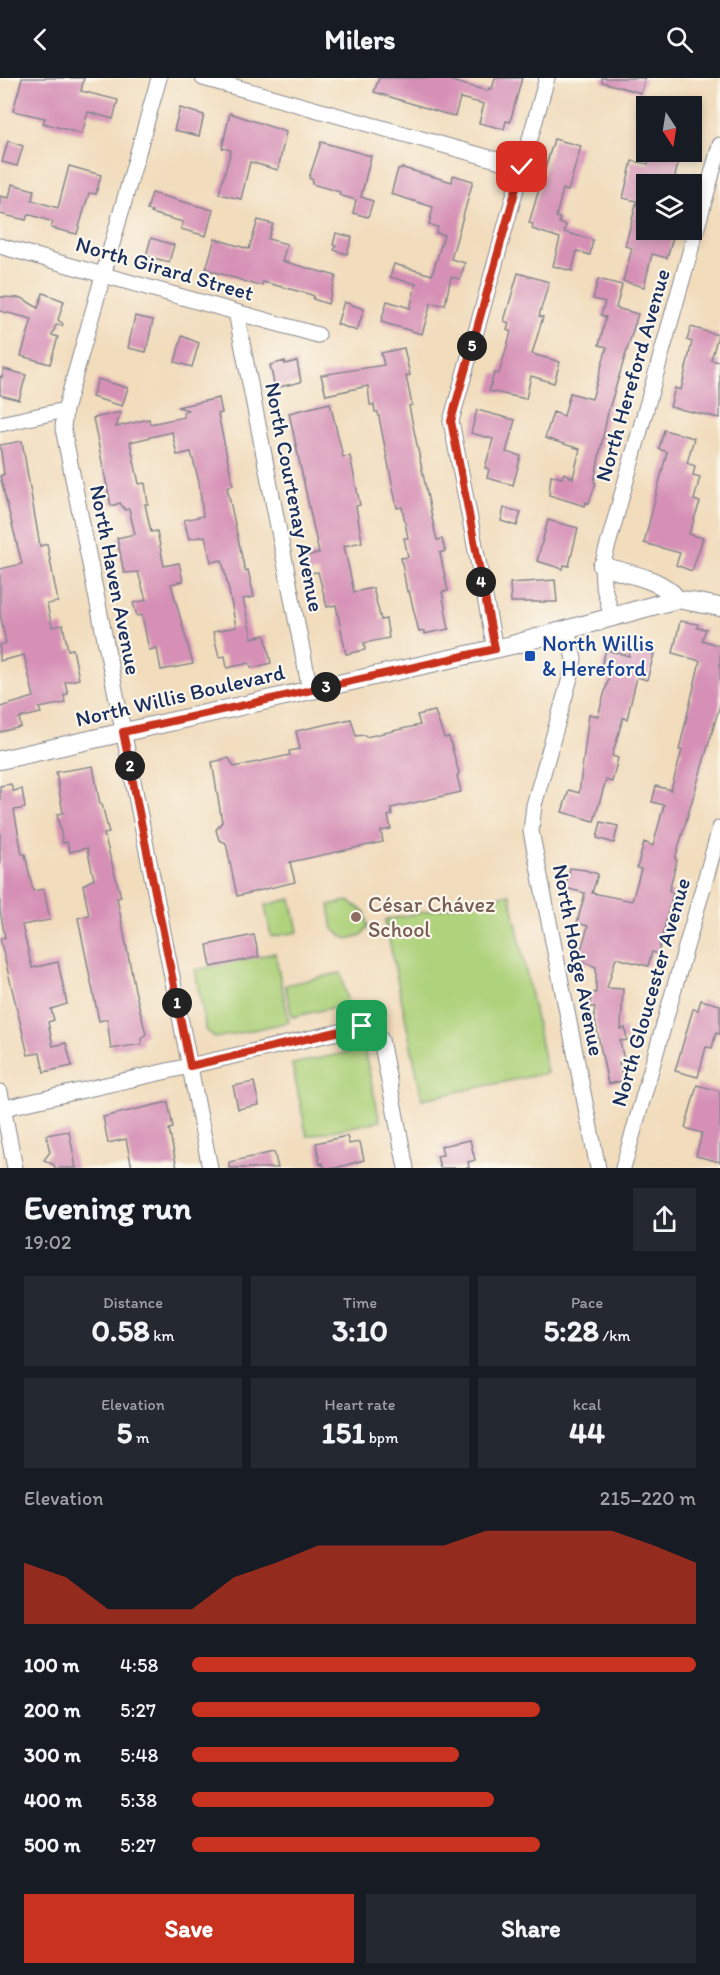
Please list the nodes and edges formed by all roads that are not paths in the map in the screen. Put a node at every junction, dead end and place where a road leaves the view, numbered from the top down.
1 (159, 78) edge
2 (203, 78) edge
3 (547, 78) edge
4 (720, 145) edge
5 (522, 167) junction
6 (0, 246) edge
7 (104, 275) junction
8 (236, 312) junction
9 (318, 334) dead end
10 (65, 410) junction
11 (0, 424) edge
12 (602, 566) junction
13 (677, 599) junction
14 (720, 607) edge
15 (612, 617) junction
16 (567, 630) junction
17 (495, 649) junction
18 (310, 690) junction
19 (123, 732) junction
20 (0, 760) edge
21 (720, 828) edge
22 (190, 1066) junction
23 (0, 1092) edge
24 (2, 1109) edge
25 (15, 1168) edge
26 (210, 1168) edge
27 (406, 1168) edge
28 (598, 1168) edge
29 (622, 1168) edge

1 - 7 street, North Haven Avenue
2 - 5 street
3 - 5 street
4 - 12 street, North Hereford Avenue
5 - 17 street
6 - 7 street, North Girard Street
7 - 8 street, North Girard Street
7 - 10 street, North Haven Avenue
8 - 9 street, North Girard Street
8 - 18 street, North Courtenay Avenue
10 - 11 street
10 - 19 street, North Haven Avenue
12 - 13 street
12 - 15 street, North Hereford Avenue
13 - 14 street, North Willis Boulevard
13 - 15 street, North Willis Boulevard
15 - 16 street, North Willis Boulevard
16 - 17 street, North Willis Boulevard
16 - 28 street, North Hodge Avenue
17 - 18 street, North Willis Boulevard
18 - 19 street, North Willis Boulevard
19 - 20 street, North Willis Boulevard
19 - 22 street, North Haven Avenue
21 - 29 street, North Gloucester Avenue
22 - 24 street
22 - 26 street, North Haven Avenue
22 - 27 street
23 - 24 street
24 - 25 street

